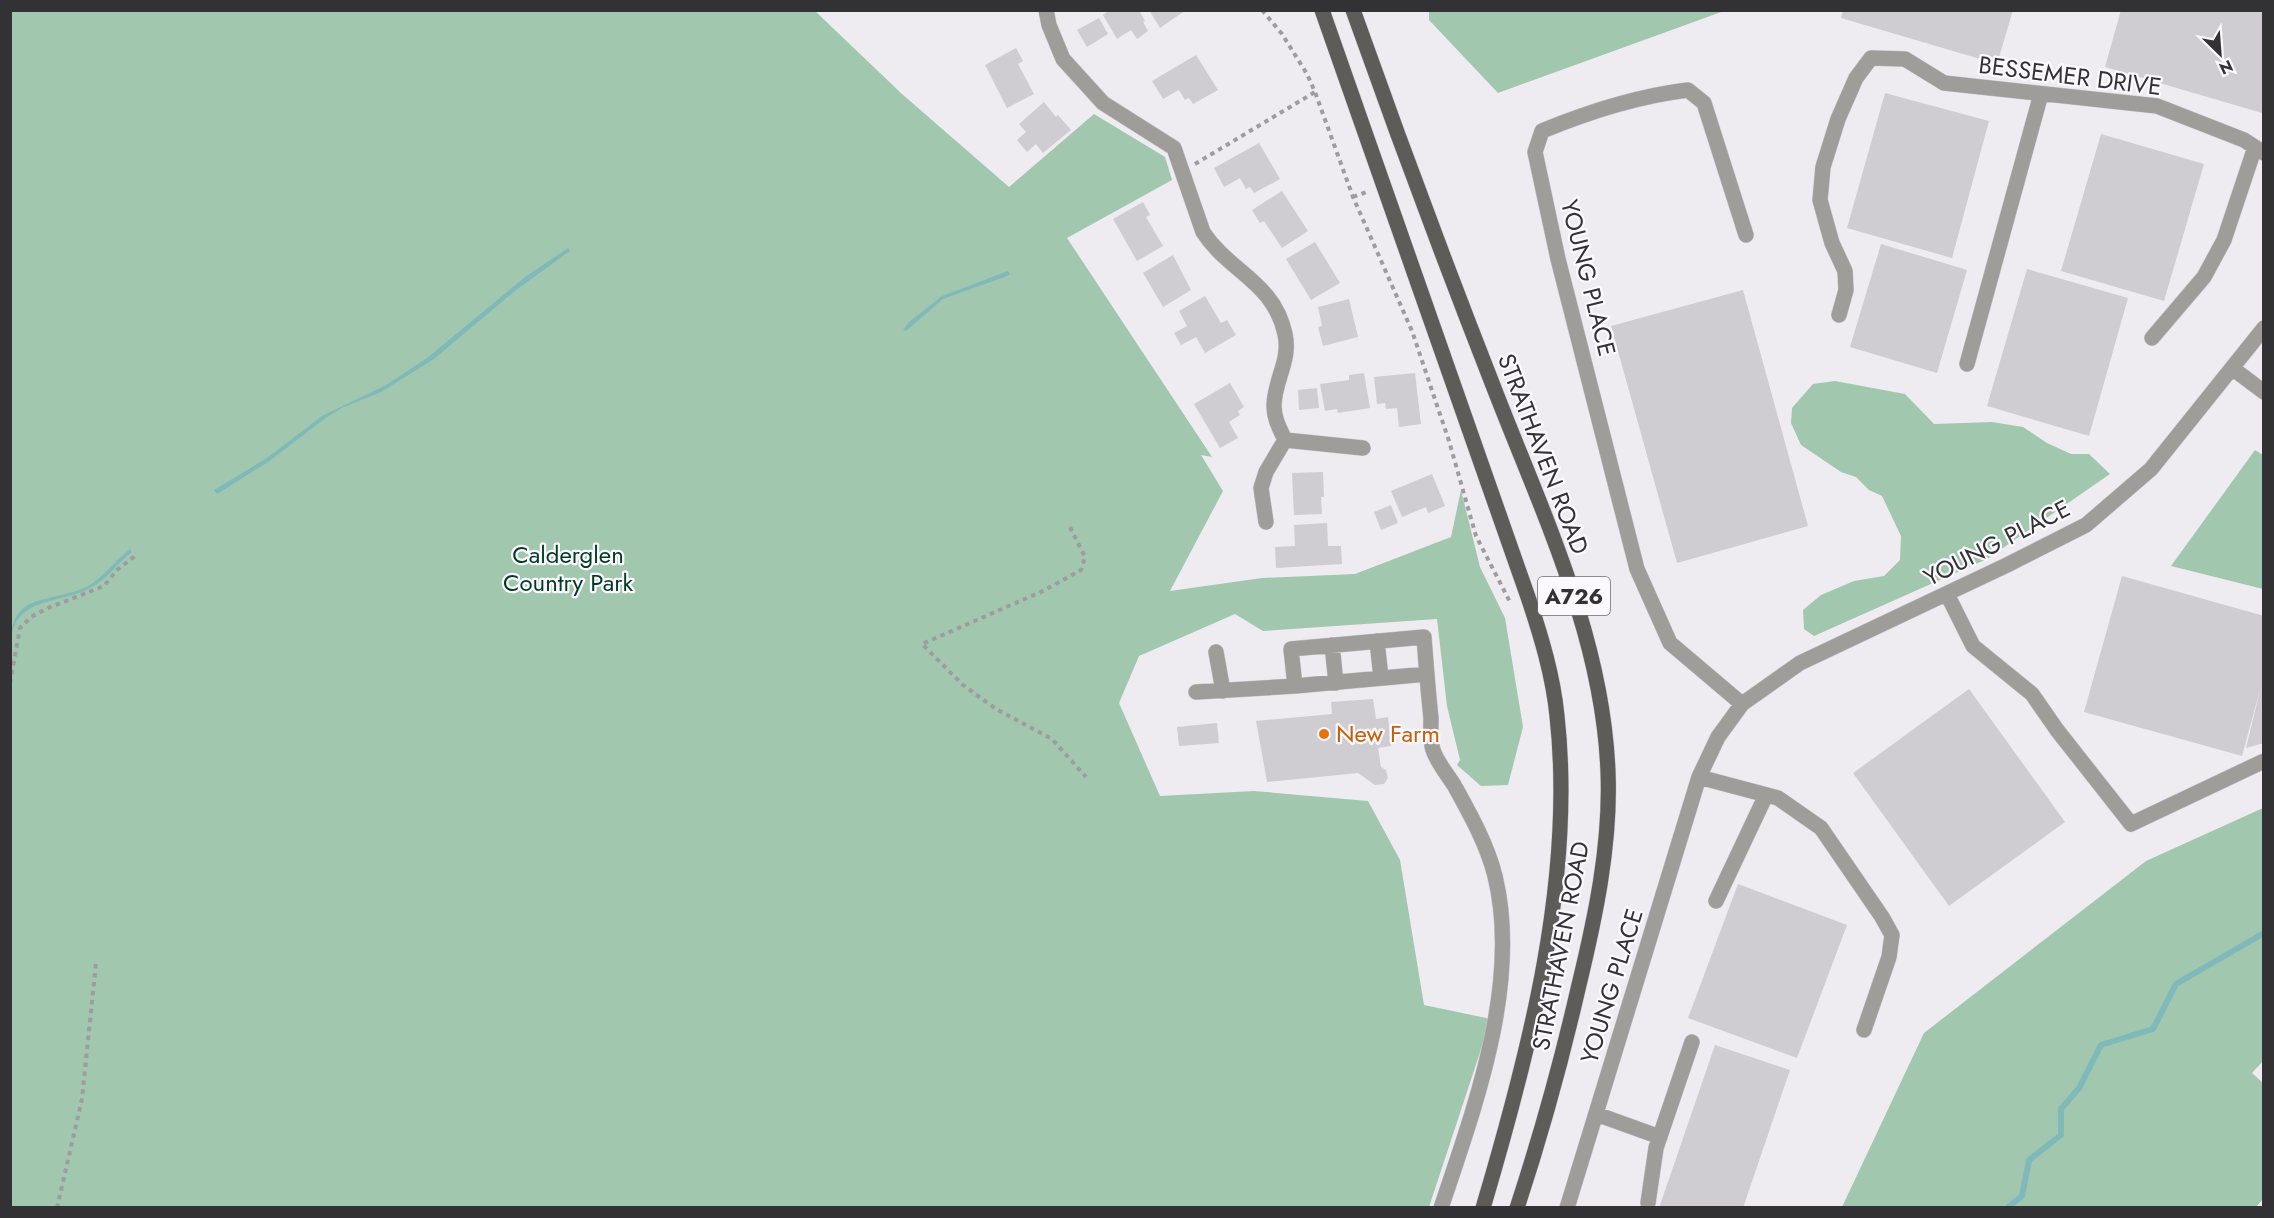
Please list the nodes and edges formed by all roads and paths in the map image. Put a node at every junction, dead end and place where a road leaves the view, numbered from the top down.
1 (1046, 10) edge
2 (1262, 10) edge
3 (1322, 10) edge
4 (1353, 10) edge
5 (1315, 92) junction
6 (2042, 94) junction
7 (2259, 150) edge
8 (1184, 171) junction
9 (1746, 235) dead end
10 (1839, 315) dead end
11 (2264, 328) edge
12 (2152, 338) dead end
13 (1967, 363) dead end
14 (2232, 368) junction
15 (2264, 392) edge
16 (1285, 440) junction
17 (1363, 448) dead end
18 (1266, 522) dead end
19 (1070, 526) dead end
20 (135, 556) dead end
21 (1947, 594) junction
22 (1514, 610) dead end
23 (1377, 641) junction
24 (1332, 645) junction
25 (1216, 652) dead end
26 (1427, 674) junction
27 (1381, 678) junction
28 (1336, 682) junction
29 (10, 683) edge
30 (1295, 686) junction
31 (1223, 691) junction
32 (1196, 692) dead end
33 (1742, 704) junction
34 (2264, 761) edge
35 (1086, 777) dead end
36 (1699, 777) junction
37 (1766, 795) junction
38 (1716, 902) dead end
39 (96, 963) dead end
40 (1864, 1030) dead end
41 (1692, 1042) dead end
42 (1596, 1114) junction
43 (1660, 1137) junction
44 (1648, 1203) dead end
45 (57, 1208) edge
46 (1442, 1208) edge
47 (1483, 1208) edge
48 (1517, 1208) edge
49 (1567, 1208) edge

1 - 8 street
2 - 5 path
3 - 47 main road, STRATHAVEN ROAD / A726
4 - 48 main road, STRATHAVEN ROAD / A726
5 - 8 path
5 - 22 path
6 - 7 street, BESSEMER DRIVE
6 - 10 street, BESSEMER DRIVE
6 - 13 street
7 - 12 street
8 - 16 street
9 - 33 street, YOUNG PLACE
11 - 14 street, YOUNG PLACE
14 - 15 street
14 - 21 street, YOUNG PLACE
16 - 17 street
16 - 18 street
19 - 35 path
20 - 29 path
21 - 33 street, YOUNG PLACE
21 - 34 street
23 - 24 street
23 - 26 street
23 - 27 street
24 - 28 street
24 - 30 street
25 - 31 street
26 - 27 street
26 - 46 street
27 - 28 street
28 - 30 street
30 - 31 street
31 - 32 street
33 - 36 street, YOUNG PLACE
36 - 37 street
36 - 42 street, YOUNG PLACE
37 - 38 street
37 - 40 street
39 - 45 path
41 - 43 street
42 - 43 street
42 - 49 street, YOUNG PLACE
43 - 44 street

